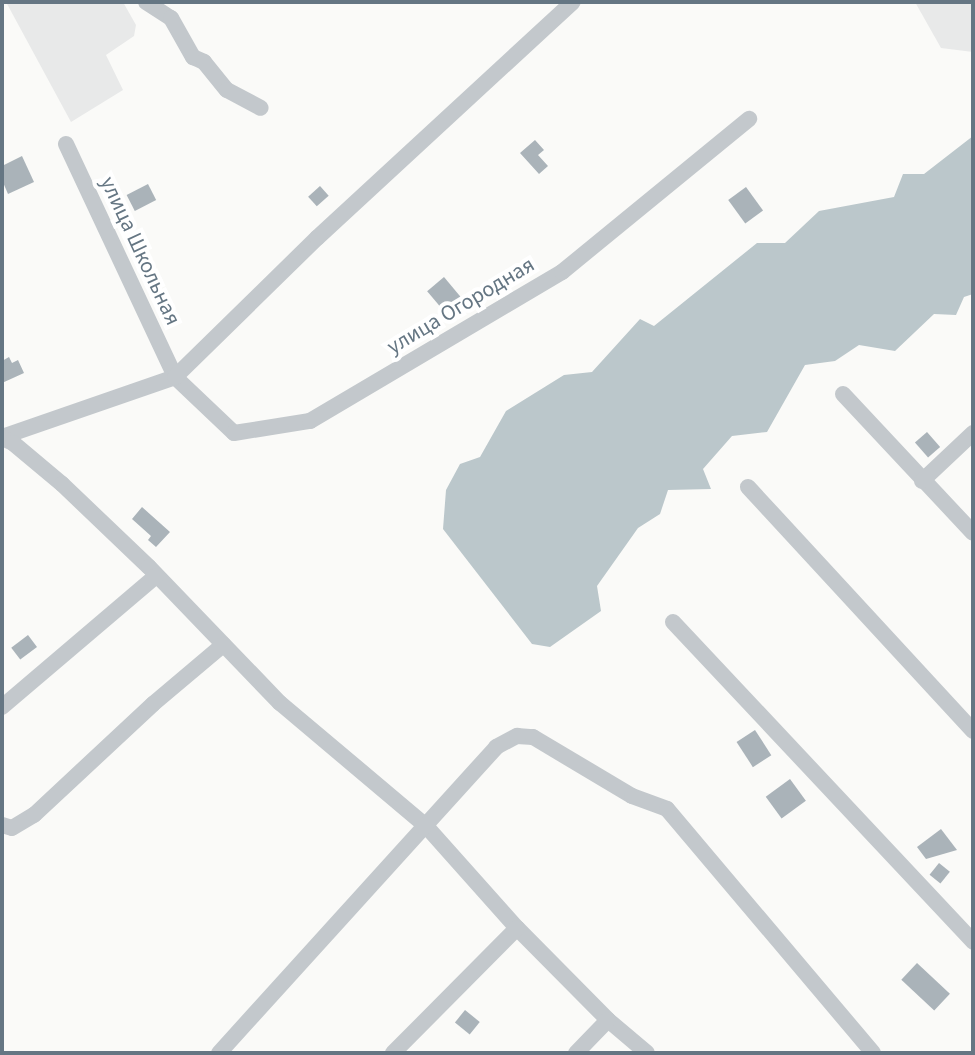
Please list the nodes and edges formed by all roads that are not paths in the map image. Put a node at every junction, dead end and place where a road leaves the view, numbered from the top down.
1 (146, 2) edge
2 (573, 2) edge
3 (261, 108) dead end
4 (749, 119) dead end
5 (66, 144) dead end
6 (175, 377) junction
7 (843, 394) dead end
8 (973, 433) edge
9 (2, 438) edge
10 (922, 481) junction
11 (748, 487) dead end
12 (973, 533) edge
13 (156, 576) junction
14 (673, 622) dead end
15 (223, 645) junction
16 (2, 707) edge
17 (973, 731) edge
18 (2, 825) edge
19 (426, 826) junction
20 (517, 928) junction
21 (973, 942) edge
22 (608, 1020) junction
23 (219, 1053) edge
24 (393, 1053) edge
25 (576, 1053) edge
26 (647, 1053) edge
27 (873, 1053) edge

1 - 3 street
2 - 6 street
4 - 6 street, улица Огородная
5 - 6 street, улица Школьная
6 - 9 street
7 - 10 street
8 - 10 street
9 - 13 street
10 - 12 street
11 - 17 street
13 - 15 street
13 - 16 street
14 - 21 street
15 - 18 street
15 - 19 street
19 - 20 street
19 - 23 street
19 - 27 street
20 - 22 street
20 - 24 street
22 - 25 street
22 - 26 street

